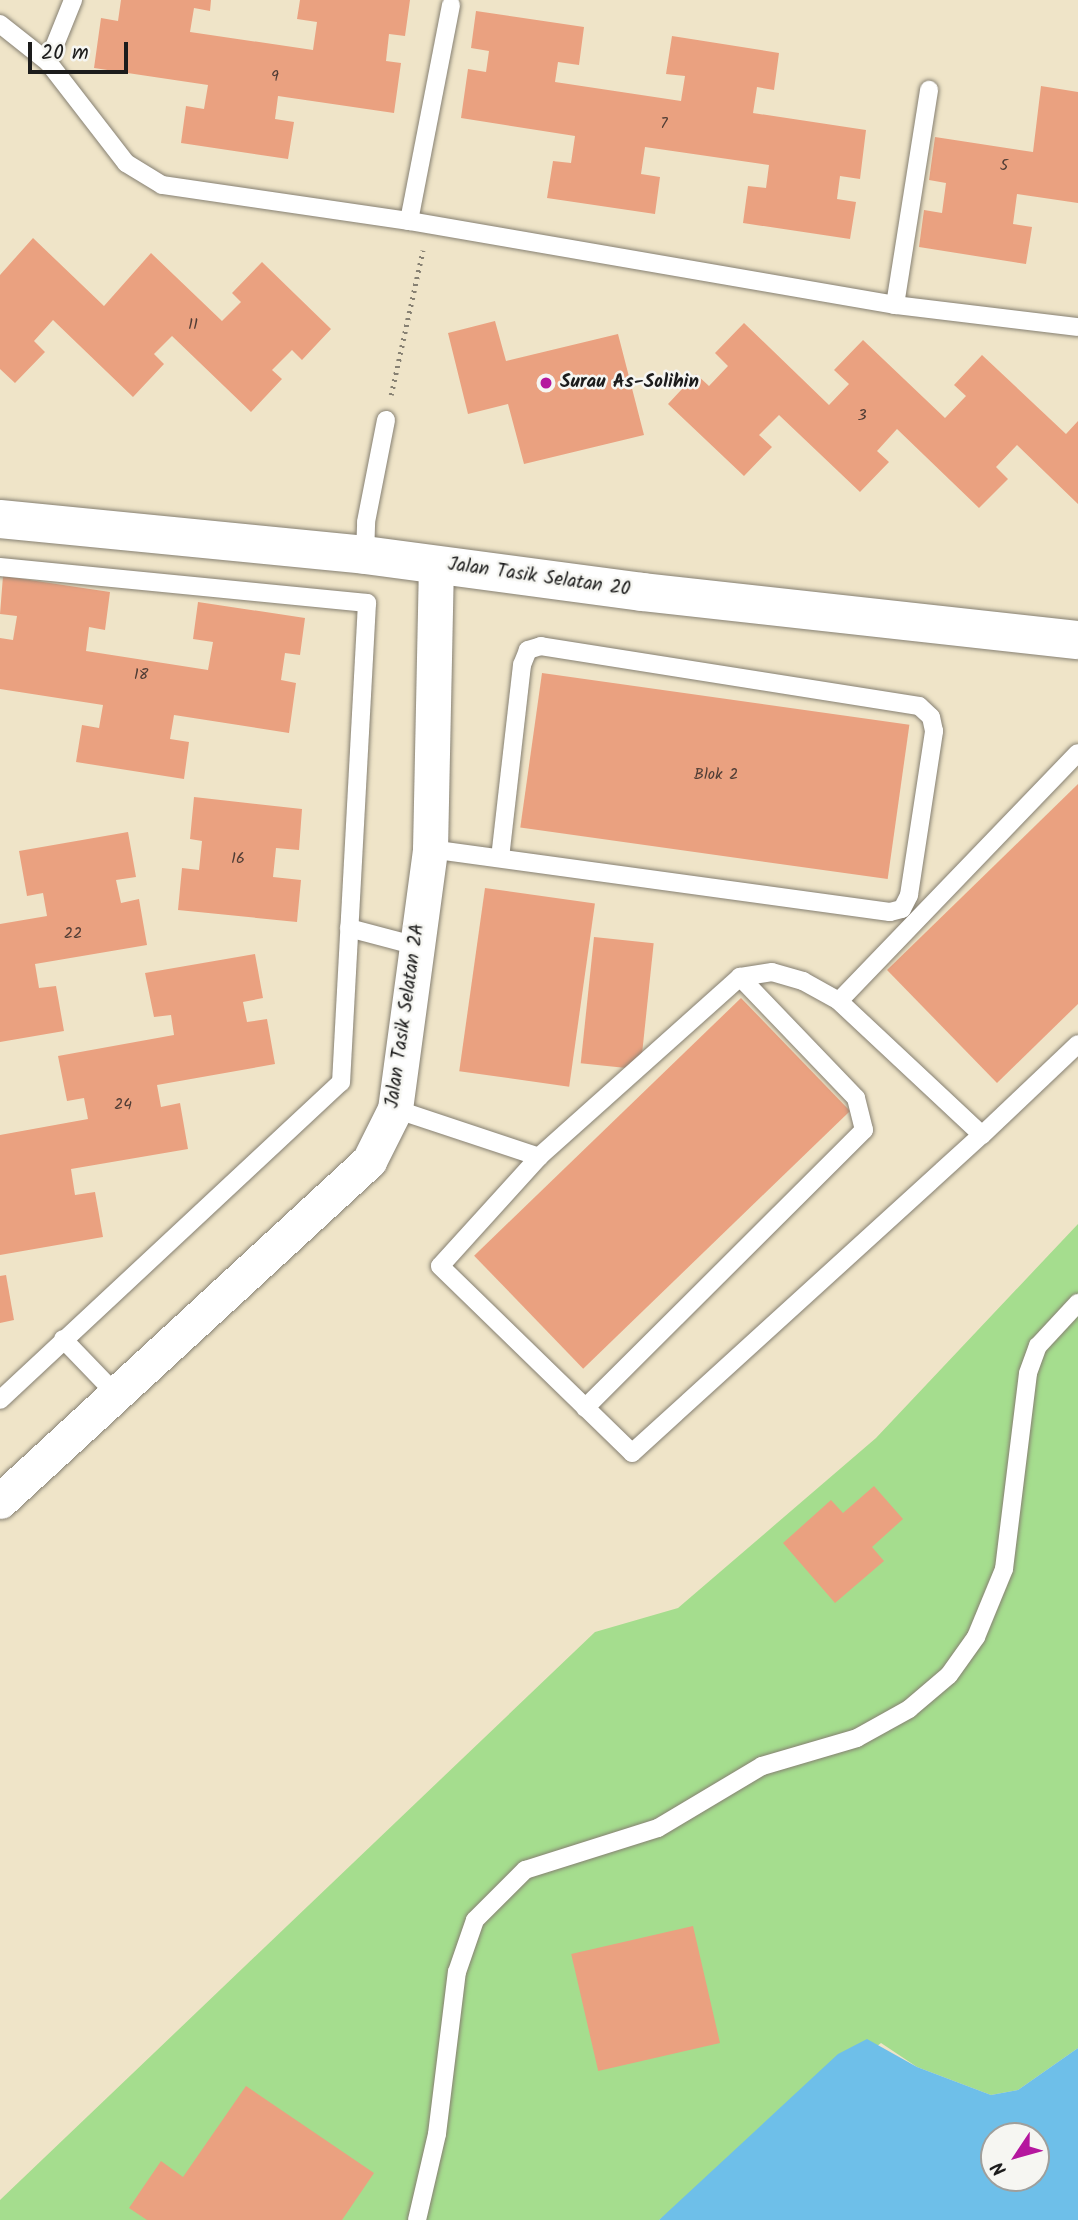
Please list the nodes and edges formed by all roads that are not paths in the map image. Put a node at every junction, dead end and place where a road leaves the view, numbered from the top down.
1 (74, 0) edge
2 (451, 5) dead end
3 (0, 24) edge
4 (48, 62) junction
5 (929, 90) dead end
6 (409, 221) junction
7 (895, 305) junction
8 (1078, 327) edge
9 (386, 420) road end
10 (0, 519) edge
11 (365, 555) junction
12 (436, 564) junction
13 (0, 567) edge
14 (1078, 640) edge
15 (1078, 753) edge
16 (430, 849) junction
17 (500, 858) junction
18 (349, 928) junction
19 (417, 946) junction
20 (740, 977) junction
21 (839, 1001) junction
22 (1078, 1044) edge
23 (395, 1109) junction
24 (982, 1135) junction
25 (539, 1157) junction
26 (1078, 1303) edge
27 (63, 1339) junction
28 (116, 1394) junction
29 (0, 1400) edge
30 (585, 1408) junction
31 (0, 1501) edge
32 (417, 2220) edge

1 - 4 lane
2 - 6 lane
3 - 4 lane
4 - 6 lane
5 - 7 lane
6 - 7 lane
7 - 8 lane
9 - 11 lane
10 - 11 street, Jalan Tasik Selatan 20
11 - 12 street, Jalan Tasik Selatan 20
12 - 14 street, Jalan Tasik Selatan 20
12 - 16 street, Jalan Tasik Selatan 2A
13 - 18 lane
15 - 21 lane
16 - 17 lane
16 - 19 street, Jalan Tasik Selatan 2A
17 - 17 lane
18 - 19 lane
18 - 27 lane
19 - 23 street, Jalan Tasik Selatan 2A
20 - 21 lane
20 - 25 lane
20 - 30 lane
21 - 24 lane
22 - 24 lane
23 - 25 lane
23 - 28 street, Jalan Tasik Selatan 2A
24 - 30 lane
25 - 30 lane
26 - 32 lane
27 - 28 lane
27 - 29 lane
28 - 31 street, Jalan Tasik Selatan 2A

